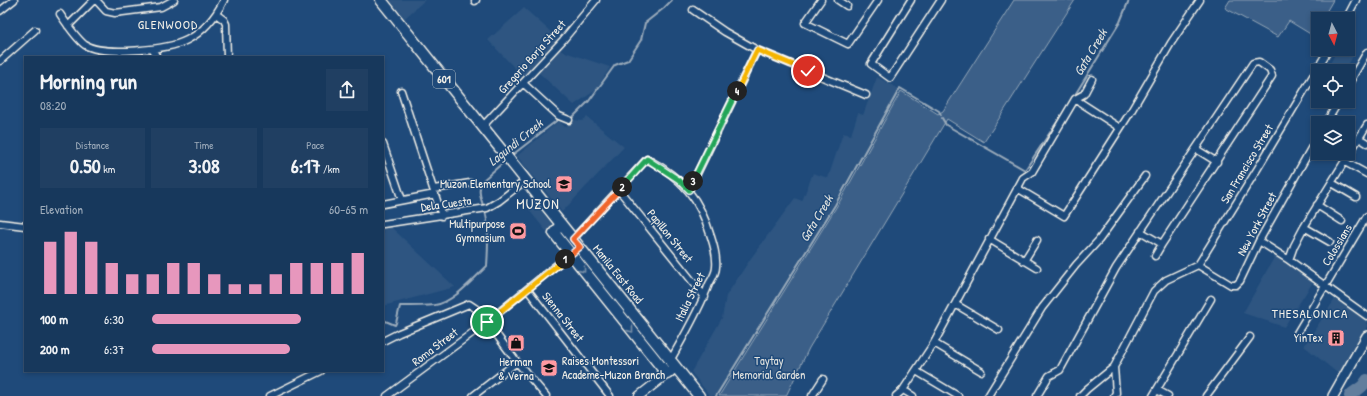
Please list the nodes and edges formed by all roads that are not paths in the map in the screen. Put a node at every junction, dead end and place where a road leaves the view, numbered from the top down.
1 (14, 0) edge
2 (95, 0) edge
3 (174, 0) edge
4 (224, 0) edge
5 (381, 0) edge
6 (596, 0) edge
7 (821, 0) edge
8 (838, 0) edge
9 (878, 0) edge
10 (911, 0) edge
11 (941, 0) edge
12 (1200, 0) edge
13 (1356, 0) edge
14 (847, 6) dead end
15 (694, 10) dead end
16 (0, 11) edge
17 (1350, 12) edge
18 (60, 14) dead end
19 (216, 14) junction
20 (68, 26) junction
21 (35, 30) dead end
22 (152, 49) junction
23 (757, 50) junction
24 (1367, 52) edge
25 (156, 56) edge
26 (227, 56) edge
27 (0, 61) edge
28 (1355, 73) edge
29 (1092, 79) dead end
30 (1311, 82) edge
31 (524, 84) junction
32 (401, 91) dead end
33 (866, 95) dead end
34 (1075, 99) junction
35 (569, 120) dead end
36 (1367, 125) edge
37 (482, 127) junction
38 (1120, 128) junction
39 (1359, 138) junction
40 (1367, 143) edge
41 (384, 147) edge
42 (1196, 148) junction
43 (1311, 148) edge
44 (1217, 162) junction
45 (1345, 162) junction
46 (1367, 174) edge
47 (1145, 176) dead end
48 (526, 180) junction
49 (470, 183) dead end
50 (1332, 183) junction
51 (1017, 188) junction
52 (619, 190) junction
53 (689, 190) junction
54 (434, 191) junction
55 (1356, 197) dead end
56 (402, 200) junction
57 (384, 204) edge
58 (1317, 205) junction
59 (442, 216) junction
60 (1367, 216) edge
61 (1342, 221) dead end
62 (0, 223) edge
63 (384, 224) edge
64 (561, 224) junction
65 (24, 226) edge
66 (1304, 228) junction
67 (1140, 231) junction
68 (573, 239) junction
69 (989, 240) junction
70 (1037, 240) dead end
71 (1259, 241) junction
72 (1330, 242) dead end
73 (1162, 244) junction
74 (580, 247) junction
75 (570, 254) junction
76 (1155, 256) dead end
77 (1289, 260) junction
78 (1024, 261) junction
79 (1198, 265) junction
80 (1037, 268) dead end
81 (1324, 286) junction
82 (527, 289) junction
83 (704, 297) junction
84 (1210, 299) dead end
85 (955, 304) junction
86 (628, 308) junction
87 (619, 315) junction
88 (1367, 316) edge
89 (487, 322) junction
90 (999, 330) dead end
91 (1297, 333) dead end
92 (1367, 336) edge
93 (1250, 337) dead end
94 (384, 341) edge
95 (934, 343) junction
96 (517, 362) junction
97 (673, 364) junction
98 (1114, 367) junction
99 (916, 371) junction
100 (981, 371) dead end
101 (319, 372) edge
102 (667, 374) junction
103 (823, 378) dead end
104 (903, 390) junction
105 (1157, 390) junction
106 (270, 396) edge
107 (387, 396) edge
108 (473, 396) edge
109 (546, 396) edge
110 (610, 396) edge
111 (639, 396) edge
112 (699, 396) edge
113 (812, 396) edge
114 (896, 396) edge
115 (913, 396) edge
116 (958, 396) edge
117 (988, 396) edge
118 (1038, 396) edge
119 (1080, 396) edge
120 (1114, 396) edge
121 (1153, 396) edge
122 (1168, 396) edge
123 (1206, 396) edge
124 (1333, 396) edge

1 - 16 street
2 - 3 street
2 - 20 street
4 - 19 street
5 - 37 main road, Manila East Road / 601
6 - 31 street, Gregorio Borja Street
7 - 9 street
8 - 14 street
10 - 11 street
12 - 38 street
13 - 17 street
15 - 23 street
18 - 20 street
19 - 22 street
19 - 26 street
20 - 22 street
21 - 27 street
22 - 25 street
23 - 33 street
23 - 53 street
24 - 28 street
29 - 34 street
30 - 79 street, San Francisco Street
31 - 35 street
31 - 37 street, Gregorio Borja Street
32 - 54 street
34 - 38 street
34 - 51 street
36 - 39 street
37 - 48 main road, Manila East Road / 601
38 - 51 street
39 - 40 street
39 - 45 street
41 - 56 street
42 - 44 street
42 - 44 street
42 - 67 street
43 - 71 street, New York Street
44 - 73 street
45 - 46 street
45 - 50 street
47 - 117 street
48 - 59 street, Dela Cuesta
48 - 64 main road, Manila East Road / 601
49 - 54 street
50 - 55 street
50 - 58 street
51 - 69 street
52 - 53 street, Italia Street
52 - 68 street, Italia Street
52 - 83 street, Papillon Street
53 - 83 street, Italia Street
54 - 56 street
54 - 59 street
56 - 57 street
58 - 61 street
58 - 66 street
59 - 63 street, Dela Cuesta
60 - 81 street, Colossians
62 - 65 street
64 - 68 main road, Manila East Road / 601
64 - 75 main road
66 - 72 street
66 - 77 street
67 - 73 street
67 - 118 street
68 - 74 main road, Manila East Road / 601
69 - 78 street
69 - 85 street
70 - 78 street
71 - 77 street
71 - 79 street, New York Street
73 - 76 street
74 - 75 main road
74 - 86 main road, Manila East Road / 601
75 - 82 street, Roma Street
75 -> 87 main road
77 - 81 street
78 - 80 street
79 - 98 street
81 - 88 street
81 - 91 street
82 - 89 street, Roma Street
82 - 110 street, Sienna Street
83 - 97 street, Italia Street
84 - 105 street
85 - 90 street
85 - 95 street
86 - 87 main road
86 - 97 main road, Manila East Road / 601
87 -> 102 main road
89 - 94 street
89 - 96 street
89 - 107 street, Roma Street
92 - 124 main road
93 - 123 street
95 - 99 street
95 - 100 street
96 - 108 street
96 - 109 street
97 - 102 main road
97 - 112 main road, Manila East Road / 601
98 - 119 street
98 - 120 street
99 - 104 street
99 - 116 street
101 - 106 street
102 - 111 street
103 - 113 street
104 - 114 street
104 - 115 street
105 - 121 street
105 - 122 street

